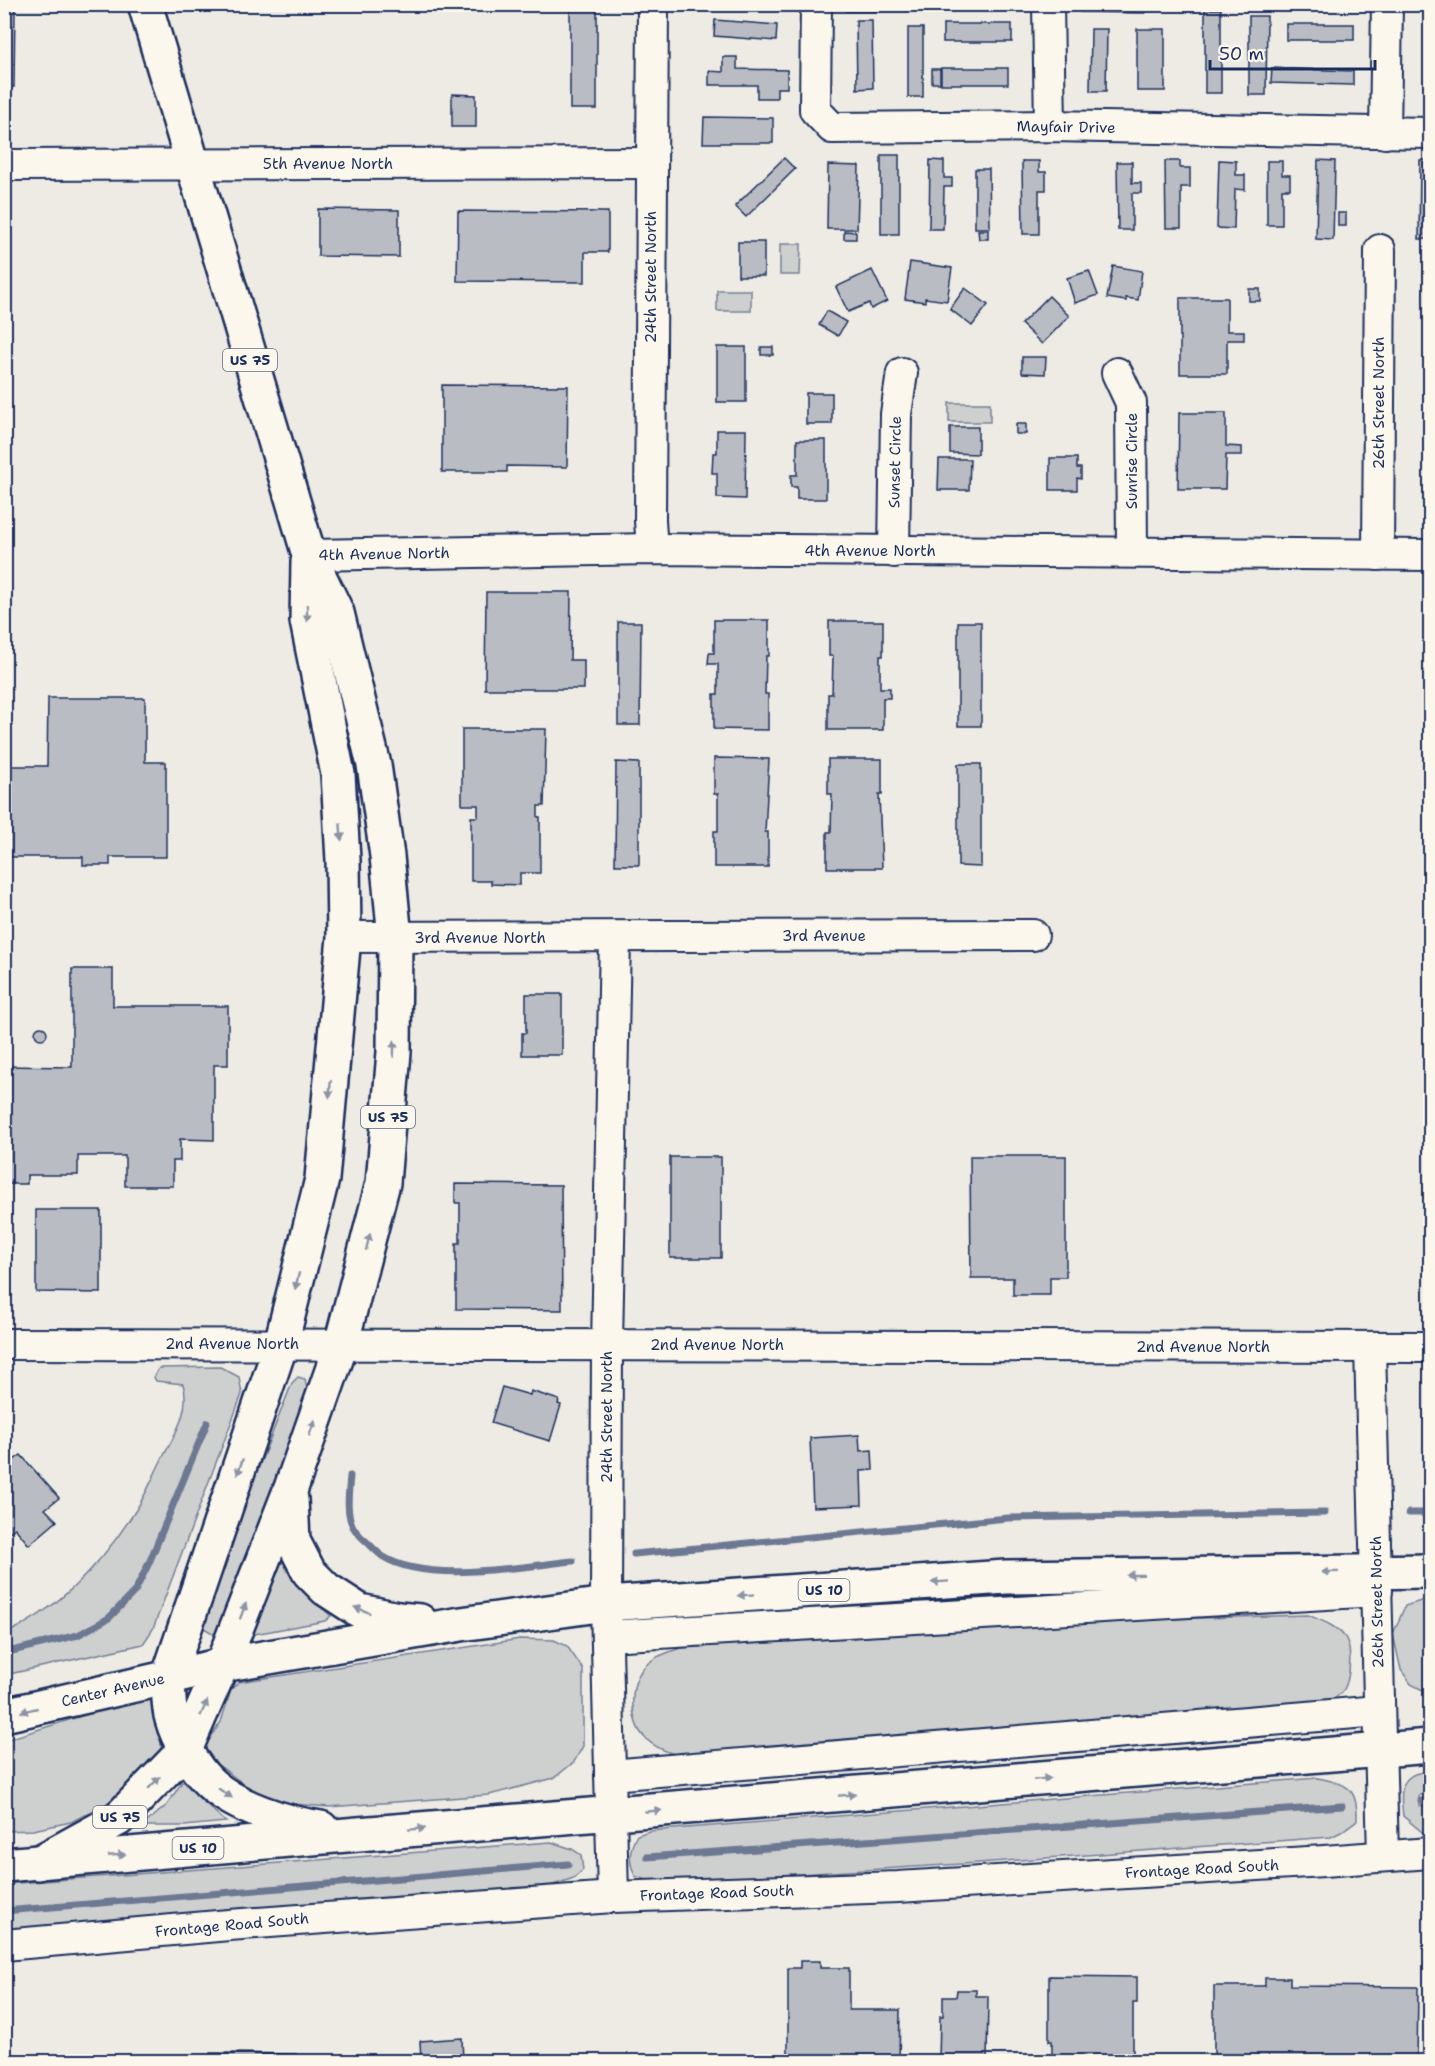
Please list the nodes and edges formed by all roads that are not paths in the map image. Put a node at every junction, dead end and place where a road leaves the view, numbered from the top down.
1 (145, 4) edge
2 (652, 4) edge
3 (816, 4) edge
4 (1048, 4) edge
5 (1387, 4) edge
6 (1050, 126) junction
7 (1385, 133) junction
8 (1431, 133) edge
9 (651, 163) junction
10 (4, 165) edge
11 (192, 165) junction
12 (1380, 250) dead end
13 (902, 374) dead end
14 (1117, 374) dead end
15 (652, 549) junction
16 (894, 552) junction
17 (1132, 552) junction
18 (309, 555) junction
19 (1378, 555) junction
20 (1431, 555) edge
21 (1034, 935) dead end
22 (344, 937) junction
23 (395, 938) junction
24 (615, 938) junction
25 (4, 1344) edge
26 (281, 1344) junction
27 (341, 1345) junction
28 (607, 1345) junction
29 (1371, 1347) junction
30 (1431, 1347) edge
31 (291, 1488) junction
32 (1431, 1571) edge
33 (1376, 1581) junction
34 (607, 1620) junction
35 (461, 1624) junction
36 (222, 1665) junction
37 (168, 1678) junction
38 (1379, 1711) junction
39 (4, 1715) edge
40 (1431, 1746) edge
41 (185, 1750) junction
42 (1380, 1751) junction
43 (610, 1775) junction
44 (610, 1814) junction
45 (358, 1834) junction
46 (1431, 1853) edge
47 (1383, 1856) junction
48 (38, 1863) junction
49 (4, 1865) edge
50 (613, 1897) junction
51 (4, 1945) edge

1 - 11 main road, US 75
2 - 9 street, 24th Street North
3 - 6 street, Mayfair Drive
4 - 6 street
5 - 7 street
6 - 7 street, Mayfair Drive
7 - 8 street, Mayfair Drive
9 - 11 street, 5th Avenue North
9 - 15 street, 24th Street North
10 - 11 street, 5th Avenue North
11 - 18 main road, US 75
12 - 19 street, 26th Street North
13 - 16 street, Sunset Circle
14 - 17 street, Sunrise Circle
15 - 16 street, 4th Avenue North
15 - 18 street, 4th Avenue North
16 - 17 street, 4th Avenue North
17 - 19 street, 4th Avenue North
18 -> 22 main road, US 75
18 - 23 main road, US 75
19 - 20 street, 4th Avenue North
21 - 24 street, 3rd Avenue
22 - 23 street, 3rd Avenue North
22 -> 26 main road, US 75
23 - 24 street, 3rd Avenue North
27 -> 23 main road, US 75
24 - 28 street, 24th Street North
25 - 26 street, 2nd Avenue North
26 - 27 street, 2nd Avenue North
26 -> 37 main road, US 75
27 - 28 street, 2nd Avenue North
31 -> 27 main road, US 75
28 - 29 street, 2nd Avenue North
28 - 34 street, 24th Street North
29 - 30 street, 2nd Avenue North
29 - 33 street, 26th Street North
35 -> 31 main road
36 -> 31 main road, US 75
32 - 33 main road, US 10
33 - 34 main road, US 10
33 - 38 street, 26th Street North
34 - 35 main road, US 10
34 - 43 street, 24th Street North
35 - 36 main road, US 10
36 - 37 main road, Center Avenue / US 10
41 -> 36 main road, US 75
37 -> 39 main road, Center Avenue / US 10
37 - 41 main road
38 - 42 street, 26th Street North
38 - 43 street
40 - 42 main road, US 10
41 -> 45 main road
48 -> 41 main road, US 75
44 -> 42 main road, US 10
42 - 47 street, 26th Street North
43 - 44 street, 24th Street North
45 -> 44 main road, US 10
44 - 50 street, 24th Street North
48 -> 45 main road, US 10
46 - 47 street, Frontage Road South
47 - 50 street, Frontage Road South
48 - 49 main road, US 10
50 - 51 street, Frontage Road South

